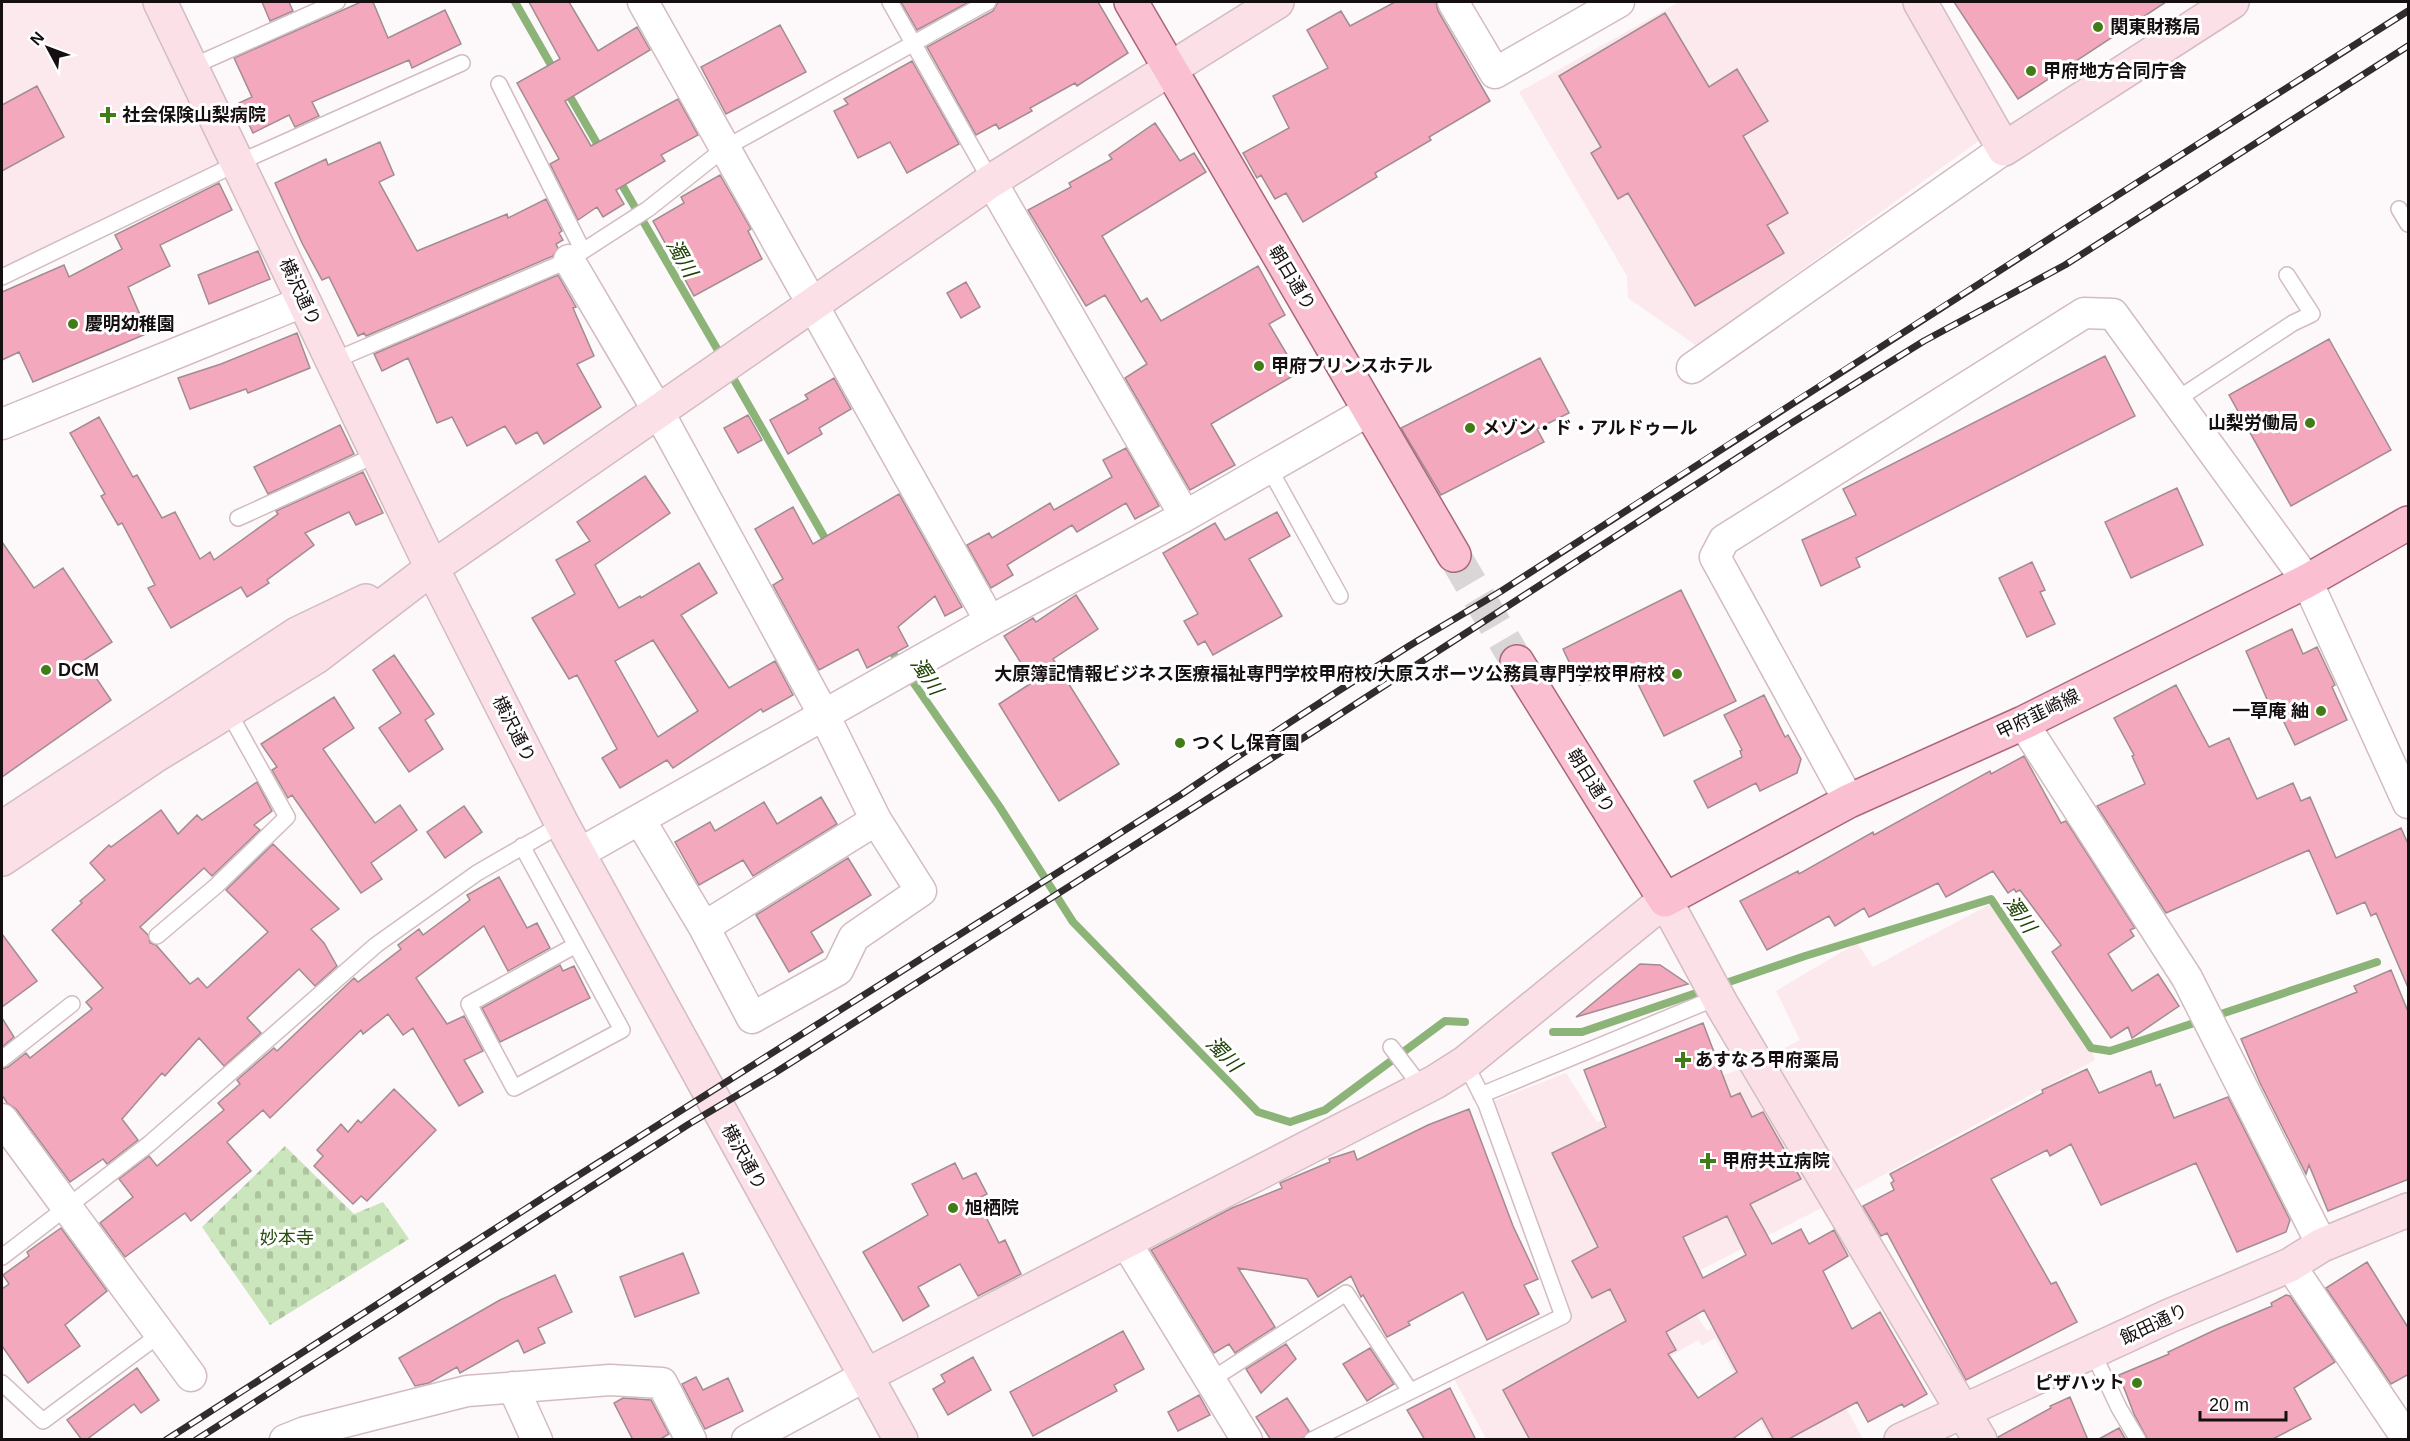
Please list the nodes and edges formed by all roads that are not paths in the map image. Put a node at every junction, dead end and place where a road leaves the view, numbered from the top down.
1 (160, 2) edge
2 (337, 2) edge
3 (643, 2) edge
4 (890, 2) edge
5 (988, 2) edge
6 (1131, 2) edge
7 (1277, 2) edge
8 (1453, 2) edge
9 (1619, 2) edge
10 (1920, 2) edge
11 (2232, 2) edge
12 (913, 42) junction
13 (462, 63) dead end
14 (191, 67) junction
15 (1169, 68) junction
16 (499, 84) dead end
17 (725, 148) junction
18 (2004, 149) junction
19 (238, 163) junction
20 (991, 181) junction
21 (2398, 209) dead end
22 (2409, 224) edge
23 (576, 256) junction
24 (2287, 275) dead end
25 (2, 277) edge
26 (304, 301) junction
27 (813, 304) junction
28 (333, 361) junction
29 (1692, 368) dead end
30 (2176, 400) junction
31 (1370, 410) junction
32 (658, 411) junction
33 (2, 424) edge
34 (378, 454) junction
35 (1269, 468) junction
36 (1185, 516) junction
37 (238, 518) dead end
38 (2409, 523) edge
39 (1454, 555) tunnel mouth
40 (432, 568) junction
41 (2307, 581) junction
42 (1340, 596) dead end
43 (990, 621) junction
44 (1517, 662) tunnel mouth
45 (228, 711) junction
46 (824, 715) junction
47 (2023, 723) junction
48 (1849, 801) junction
49 (2409, 803) edge
50 (640, 820) junction
51 (876, 820) junction
52 (562, 824) junction
53 (2, 828) edge
54 (522, 846) junction
55 (578, 854) junction
56 (2, 859) edge
57 (1665, 900) junction
58 (704, 927) junction
59 (157, 936) dead end
60 (576, 945) junction
61 (1718, 997) junction
62 (72, 1004) dead end
63 (1391, 1047) dead end
64 (2, 1059) edge
65 (1465, 1063) junction
66 (1413, 1077) junction
67 (1481, 1095) junction
68 (2, 1119) edge
69 (67, 1208) junction
70 (2409, 1210) edge
71 (1125, 1241) junction
72 (2322, 1245) junction
73 (2, 1257) edge
74 (2289, 1264) junction
75 (159, 1335) junction
76 (2093, 1353) junction
77 (867, 1375) junction
78 (191, 1376) dead end
79 (1211, 1380) junction
80 (2, 1383) edge
81 (513, 1387) junction
82 (1410, 1391) junction
83 (1961, 1410) junction
84 (285, 1440) edge
85 (537, 1440) edge
86 (691, 1440) edge
87 (747, 1440) edge
88 (901, 1440) edge
89 (1247, 1440) edge
90 (1312, 1440) edge
91 (1901, 1440) edge
92 (1980, 1440) edge
93 (2138, 1440) edge
94 (2408, 1440) edge

1 - 14 street, 横沢通り
2 - 14 lane
3 - 17 street
4 - 12 lane
5 - 12 lane
6 - 15 main road, 朝日通り
7 - 15 street
8 - 9 street
10 - 18 street
11 - 18 street
12 - 17 lane
12 - 20 lane
13 - 19 lane
14 - 19 street, 横沢通り
15 - 20 street
15 - 31 main road, 朝日通り
16 - 23 lane
17 - 23 lane
17 - 27 street
18 - 29 street
19 - 25 lane
19 - 26 street, 横沢通り
20 - 27 street
20 - 36 street
21 - 22 lane
23 - 28 lane
23 - 32 street
24 - 30 lane
26 - 28 street, 横沢通り
26 - 33 street
27 - 32 street
27 - 43 street
28 - 34 street, 横沢通り
30 - 41 street
30 - 48 street
31 - 35 street
31 - 39 main road, 朝日通り
32 - 40 street
32 - 46 street
34 - 37 lane
34 - 40 street, 横沢通り
35 - 36 street
35 - 42 lane
36 - 43 street
38 - 41 main road, 甲府韮崎線
40 - 45 street
40 - 52 street, 横沢通り
40 - 53 street
41 - 47 main road, 甲府韮崎線
41 - 49 street
43 - 46 street
44 - 57 main road, 朝日通り
45 - 56 street
45 - 59 lane
46 - 50 street
46 - 51 street
47 - 48 main road, 甲府韮崎線
47 - 72 street
48 - 57 main road, 甲府韮崎線
50 - 55 street
50 - 58 street
51 - 58 street
51 - 58 street
52 - 54 lane
52 - 55 street, 横沢通り
54 - 60 lane
54 - 69 lane
55 - 77 street, 横沢通り
57 - 61 street
57 - 65 street
60 - 60 lane
61 - 67 lane
61 - 83 street
62 - 64 lane
63 - 66 lane
65 - 66 street
65 - 67 lane
66 - 71 street
67 - 82 lane
68 - 69 street
69 - 73 lane
69 - 75 street
70 - 72 street, 飯田通り
71 - 77 street
71 - 79 street
72 - 74 street, 飯田通り
74 - 76 street, 飯田通り
74 - 94 street
75 - 78 street
75 - 80 lane
76 - 83 street, 飯田通り
76 - 93 lane
77 - 87 street
77 - 88 street, 横沢通り
79 - 82 lane
79 - 89 street
81 - 84 street
81 - 85 street
81 - 86 street
82 - 90 lane
83 - 91 street, 飯田通り
83 - 92 street

